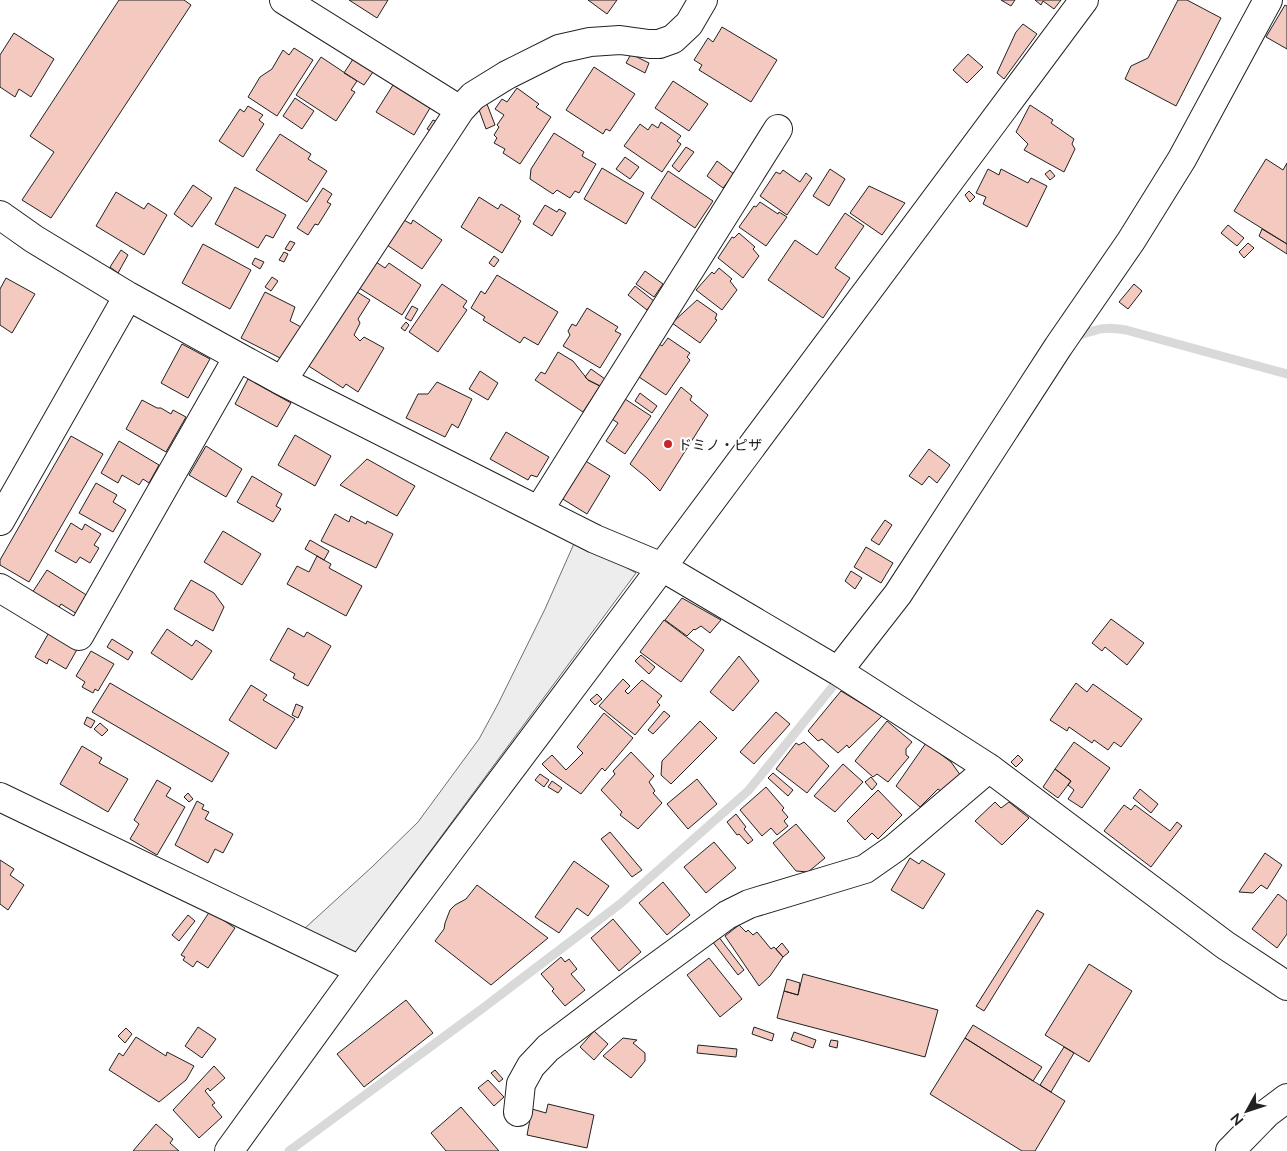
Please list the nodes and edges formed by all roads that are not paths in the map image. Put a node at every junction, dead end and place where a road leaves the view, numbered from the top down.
1 (284, 0) edge
2 (703, 0) edge
3 (1084, 0) edge
4 (1268, 0) edge
5 (460, 110) junction
6 (778, 129) dead end
7 (0, 215) edge
8 (128, 296) junction
9 (238, 357) junction
10 (282, 382) junction
11 (539, 510) junction
12 (0, 521) edge
13 (662, 567) junction
14 (0, 588) edge
15 (838, 671) junction
16 (990, 768) junction
17 (0, 797) edge
18 (360, 970) junction
19 (1287, 986) edge
20 (1287, 1098) edge
21 (518, 1112) dead end
22 (229, 1151) edge
23 (1230, 1151) edge

1 - 5 street
2 - 5 street
3 - 13 street
4 - 15 street
5 - 10 street
6 - 11 street
7 - 8 street
8 - 9 street
8 - 12 street
9 - 10 street
9 - 14 street
10 - 11 street
11 - 13 street
13 - 15 street
13 - 18 street
15 - 16 street
16 - 19 street
16 - 21 street
17 - 18 street
18 - 22 street
20 - 23 street

